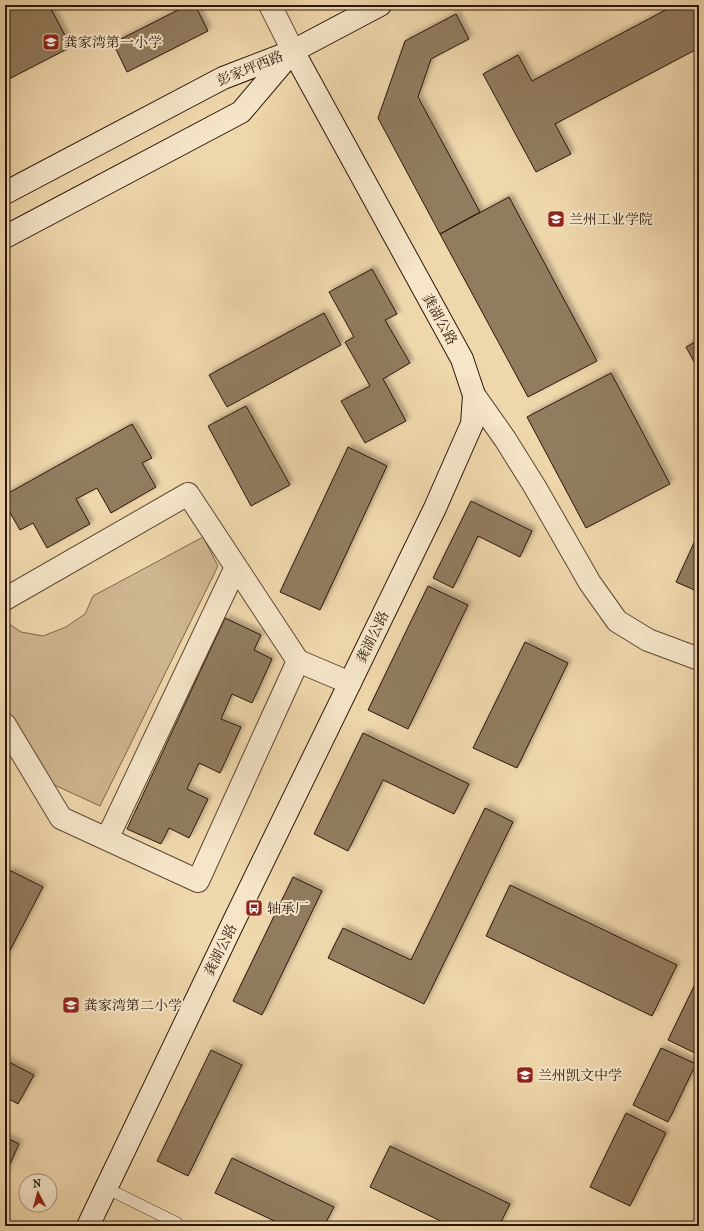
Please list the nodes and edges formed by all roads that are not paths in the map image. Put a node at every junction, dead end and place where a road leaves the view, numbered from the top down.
1 (270, 5) edge
2 (380, 5) edge
3 (293, 51) junction
4 (5, 192) edge
5 (5, 238) edge
6 (474, 395) junction
7 (236, 567) junction
8 (5, 599) edge
9 (699, 659) edge
10 (298, 661) junction
11 (350, 683) junction
12 (5, 725) edge
13 (107, 839) junction
14 (106, 1188) junction
15 (88, 1226) edge
16 (179, 1226) edge

1 - 3 main road, 龚湖公路
2 - 3 main road
3 - 4 main road, 彭家坪西路
3 - 5 main road, 彭家坪西路
3 - 6 main road, 龚湖公路
6 - 9 main road
6 - 11 main road, 龚湖公路
7 - 8 main road
7 - 10 main road
7 - 13 main road
10 - 11 main road
10 - 13 main road
11 - 14 main road, 龚湖公路
12 - 13 main road
14 - 15 main road, 龚湖公路
14 - 16 lane

